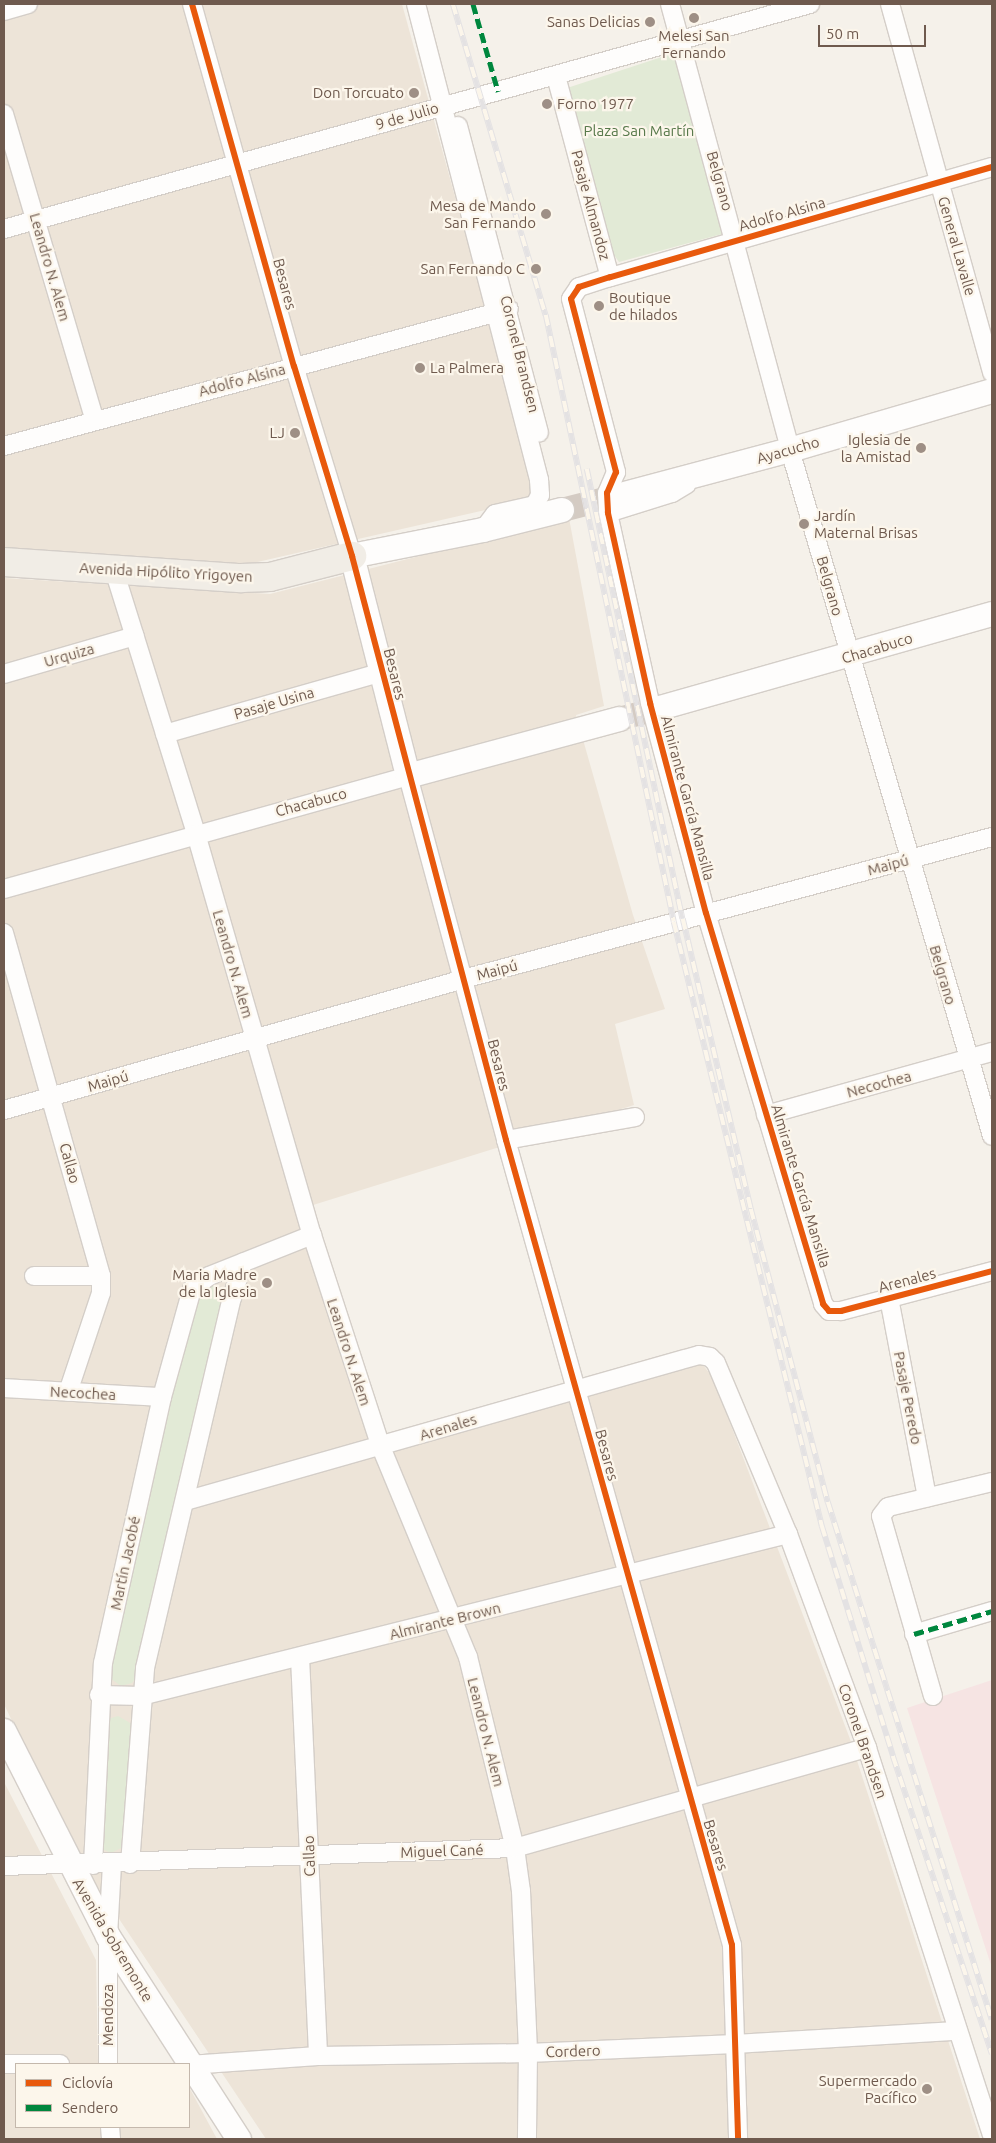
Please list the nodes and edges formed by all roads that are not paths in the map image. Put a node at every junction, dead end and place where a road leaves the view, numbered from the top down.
1 (28, 4) edge
2 (192, 4) edge
3 (416, 4) edge
4 (670, 4) edge
5 (810, 4) edge
6 (890, 4) edge
7 (4, 11) edge
8 (680, 39) junction
9 (556, 76) junction
10 (444, 106) junction
11 (4, 114) edge
12 (239, 164) junction
13 (992, 167) edge
14 (939, 182) junction
15 (37, 220) junction
16 (4, 230) edge
17 (736, 240) junction
18 (610, 277) junction
19 (579, 287) joint
20 (503, 311) junction
21 (294, 366) junction
22 (992, 373) edge
23 (992, 390) edge
24 (95, 421) junction
25 (4, 446) edge
26 (790, 450) junction
27 (612, 499) junction
28 (562, 510) tunnel mouth
29 (483, 530) junction
30 (352, 556) junction
31 (4, 562) edge
32 (114, 570) junction
33 (992, 614) edge
34 (134, 636) junction
35 (850, 657) junction
36 (382, 672) junction
37 (4, 674) edge
38 (655, 706) junction
39 (619, 719) tunnel mouth
40 (166, 734) junction
41 (408, 776) junction
42 (196, 834) junction
43 (992, 837) edge
44 (910, 859) junction
45 (4, 889) edge
46 (706, 913) junction
47 (4, 933) edge
48 (464, 979) junction
49 (255, 1040) junction
50 (992, 1052) edge
51 (968, 1059) junction
52 (51, 1097) junction
53 (4, 1110) edge
54 (766, 1115) junction
55 (635, 1118) dead end
56 (992, 1136) edge
57 (506, 1140) junction
58 (312, 1235) junction
59 (243, 1264) junction
60 (992, 1271) edge
61 (210, 1275) junction
62 (34, 1276) dead end
63 (101, 1276) junction
64 (232, 1298) junction
65 (889, 1298) junction
66 (829, 1311) joint
67 (710, 1357) joint
68 (4, 1388) edge
69 (576, 1389) junction
70 (68, 1392) junction
71 (162, 1397) junction
72 (381, 1448) junction
73 (992, 1482) edge
74 (927, 1497) junction
75 (185, 1501) junction
76 (788, 1534) junction
77 (627, 1576) junction
78 (992, 1611) edge
79 (455, 1619) junction
80 (914, 1634) junction
81 (300, 1657) junction
82 (99, 1694) junction
83 (141, 1696) junction
84 (933, 1696) dead end
85 (4, 1731) edge
86 (867, 1748) junction
87 (689, 1798) junction
88 (515, 1848) junction
89 (310, 1857) junction
90 (121, 1864) junction
91 (93, 1865) junction
92 (4, 1866) edge
93 (70, 1866) junction
94 (108, 1936) junction
95 (956, 2031) junction
96 (735, 2044) junction
97 (528, 2053) junction
98 (318, 2056) junction
99 (108, 2063) edge
100 (189, 2063) edge
101 (190, 2065) edge
102 (992, 2134) edge
103 (239, 2139) edge
104 (528, 2139) edge
105 (738, 2139) edge

1 - 7 street
2 - 12 street, Besares
3 - 10 street, Coronel Brandsen
4 - 8 street, Belgrano
5 - 8 street, 9 de Julio
6 - 14 street, General Lavalle
8 - 9 street, 9 de Julio
8 - 17 street, Belgrano
9 - 10 street, 9 de Julio
9 - 18 street, Pasaje Almandoz
10 - 12 street, 9 de Julio
10 - 20 street, Coronel Brandsen
11 - 15 street, Leandro N. Alem
12 - 15 street, 9 de Julio
12 - 21 street, Besares
13 - 14 street, Adolfo Alsina
14 - 17 street, Adolfo Alsina
14 - 22 street, General Lavalle
15 - 16 street, 9 de Julio
15 - 24 street, Leandro N. Alem
17 - 18 street, Adolfo Alsina
17 - 26 street, Belgrano
18 - 19 street, Adolfo Alsina
19 - 27 street, Almirante García Mansilla
20 - 21 street, Adolfo Alsina
20 - 29 street, Coronel Brandsen
21 - 24 street, Adolfo Alsina
21 - 30 street, Besares
23 - 26 street, Ayacucho
24 - 25 street, Adolfo Alsina
26 - 27 street, Ayacucho
26 - 35 street, Belgrano
27 - 38 street, Almirante García Mansilla
28 - 29 street, Avenida Hipólito Yrigoyen
29 - 30 street, Avenida Hipólito Yrigoyen
30 - 32 main road, Avenida Hipólito Yrigoyen
30 - 36 street, Besares
31 - 32 main road, Avenida Hipólito Yrigoyen
32 - 34 street, Leandro N. Alem
33 - 35 street, Chacabuco
34 - 37 street, Urquiza
34 - 40 street, Leandro N. Alem
35 - 38 street, Chacabuco
35 - 44 street, Belgrano
36 - 40 street, Pasaje Usina
36 - 41 street, Besares
38 - 46 street, Almirante García Mansilla
39 - 41 street, Chacabuco
40 - 42 street, Leandro N. Alem
41 - 42 street, Chacabuco
41 - 48 street, Besares
42 - 45 street, Chacabuco
42 - 49 street, Leandro N. Alem
43 - 44 street, Maipú
44 - 46 street, Maipú
44 - 51 street, Belgrano
46 - 48 street, Maipú
46 - 54 street, Almirante García Mansilla
47 - 52 street, Callao
48 - 49 street, Maipú
48 - 57 street, Besares
49 - 52 street, Maipú
49 - 58 street, Leandro N. Alem
50 - 51 street, Necochea
51 - 54 street, Necochea
51 - 56 street, Belgrano
52 - 53 street, Maipú
52 - 63 street, Callao
54 - 66 street, Almirante García Mansilla
55 - 57 street
57 - 69 street, Besares
58 - 59 street
58 - 72 street, Leandro N. Alem
59 - 61 street
59 - 64 street
60 - 65 street, Arenales
61 - 64 street
61 - 71 street, Martín Jacobé
62 - 63 street
63 - 70 street, Callao
64 - 75 street
65 - 66 street, Arenales
65 - 74 street, Pasaje Peredo
67 - 69 street, Arenales
67 - 76 street, Coronel Brandsen
68 - 70 street, Necochea
69 - 72 street, Arenales
69 - 77 street, Besares
70 - 71 street, Necochea
71 - 82 street, Martín Jacobé
72 - 75 street, Arenales
72 - 79 street, Leandro N. Alem
73 - 74 street
74 - 80 street
75 - 83 street
76 - 77 street, Almirante Brown
76 - 86 street, Coronel Brandsen
77 - 79 street, Almirante Brown
77 - 87 street, Besares
78 - 80 street
79 - 81 street, Almirante Brown
79 - 88 street, Leandro N. Alem
80 - 84 street
81 - 83 street, Almirante Brown
81 - 89 street, Callao
82 - 83 street, Almirante Brown
82 - 91 street, Martín Jacobé
83 - 90 street
85 - 93 street, Avenida Sobremonte
86 - 87 street, Miguel Cané
86 - 95 street, Coronel Brandsen
87 - 88 street, Miguel Cané
87 - 96 street, Besares
88 - 89 street, Miguel Cané
88 - 97 street, Leandro N. Alem
89 - 90 street, Miguel Cané
89 - 98 street, Callao
90 - 91 street, Miguel Cané
90 - 94 street, Mendoza
91 - 93 street, Miguel Cané
92 - 93 street, Miguel Cané
93 - 94 street, Avenida Sobremonte
94 - 99 street, Mendoza
94 - 100 street, Avenida Sobremonte
95 - 96 street, Cordero
95 - 102 street, Coronel Brandsen
96 - 97 street, Cordero
96 - 105 street, Besares
97 - 98 street, Cordero
97 - 104 street, Leandro N. Alem
98 - 101 street, Cordero
101 - 103 street, Avenida Sobremonte

